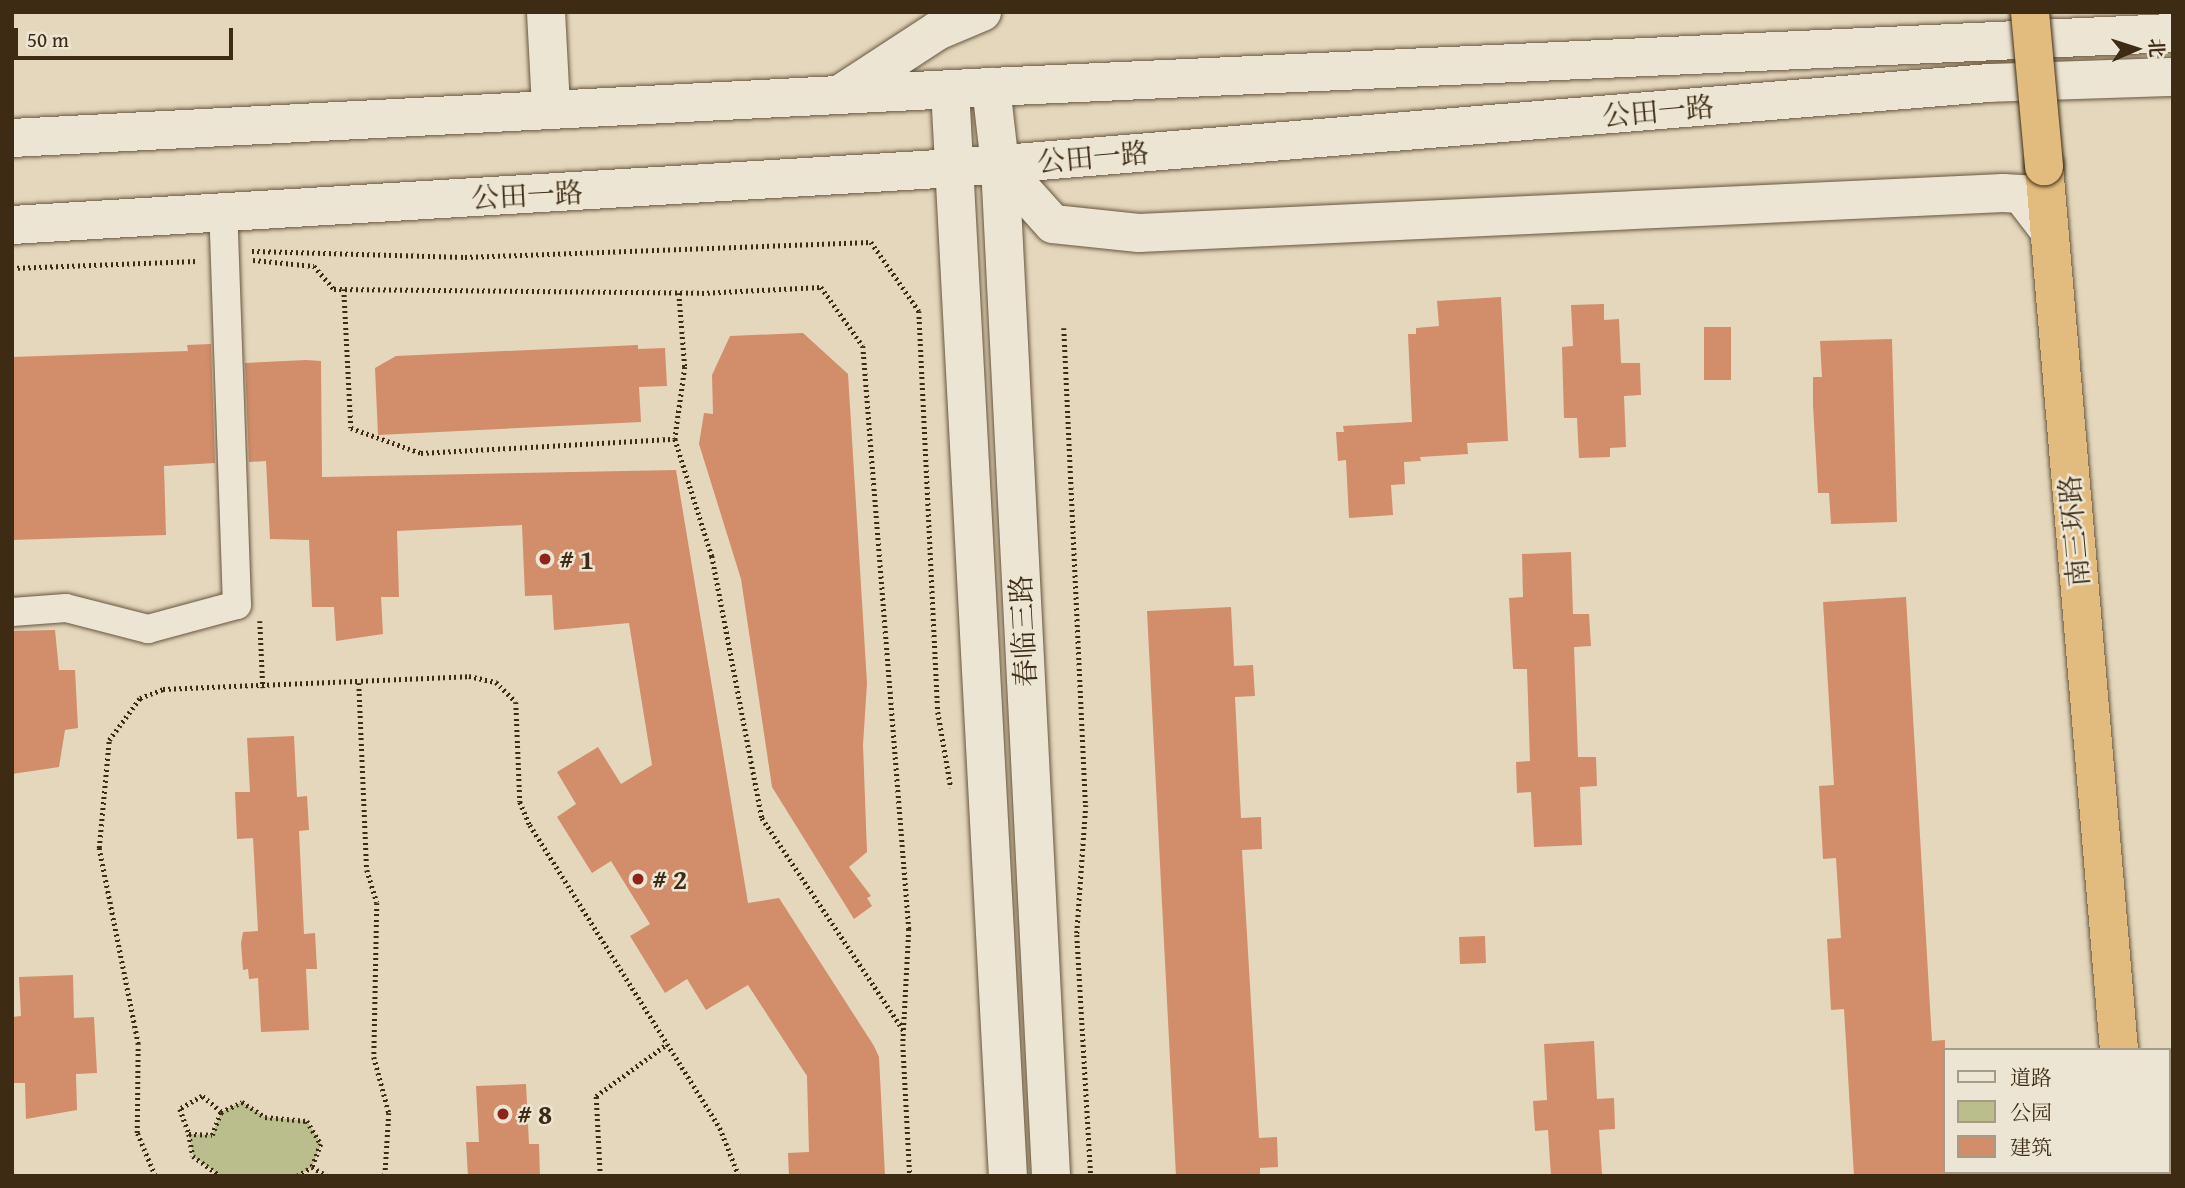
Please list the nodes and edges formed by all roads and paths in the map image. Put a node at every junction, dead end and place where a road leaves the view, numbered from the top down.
1 (546, 12) edge
2 (982, 12) edge
3 (2031, 12) edge
4 (2173, 33) edge
5 (2173, 77) edge
6 (991, 87) junction
7 (950, 89) junction
8 (841, 94) junction
9 (551, 108) junction
10 (12, 138) edge
11 (1000, 165) junction
12 (955, 168) junction
13 (12, 225) edge
14 (2048, 229) junction
15 (222, 245) junction
16 (12, 268) edge
17 (344, 289) junction
18 (679, 293) junction
19 (1064, 328) dead end
20 (675, 439) junction
21 (12, 612) edge
22 (260, 618) dead end
23 (359, 683) junction
24 (263, 688) junction
25 (951, 791) dead end
26 (904, 1031) junction
27 (667, 1044) junction
28 (2119, 1048) edge
29 (221, 1112) junction
30 (189, 1133) junction
31 (312, 1167) junction
32 (155, 1176) edge
33 (221, 1176) edge
34 (296, 1176) edge
35 (327, 1176) edge
36 (385, 1176) edge
37 (600, 1176) edge
38 (739, 1176) edge
39 (910, 1176) edge
40 (1008, 1176) edge
41 (1051, 1176) edge
42 (1091, 1176) edge

1 - 9 main road
2 - 8 main road
3 - 14 highway, 南三环路, bridge
4 - 6 main road, 公田一路
5 - 11 main road, 公田一路
6 - 7 main road, 公田一路
6 - 11 main road, 春临三路
7 - 8 main road, 公田一路
7 - 12 main road, 春临三路
8 - 9 main road, 公田一路
9 - 10 main road, 公田一路
11 - 12 main road, 公田一路
11 - 14 main road
11 - 41 main road, 春临三路
12 - 15 main road, 公田一路
12 - 40 main road, 春临三路
13 - 15 main road, 公田一路
14 - 28 highway, 南三环路
15 - 16 path
15 - 17 path
15 - 21 street
15 - 25 path
17 - 18 path
17 - 20 path
18 - 20 path
18 - 26 path
19 - 42 path
20 - 26 path
22 - 24 path
23 - 24 path
23 - 27 path
23 - 36 path
24 - 32 path
26 - 39 path
27 - 37 path
27 - 38 path
29 - 30 path
29 - 30 path
29 - 31 path
30 - 33 path
31 - 34 path
31 - 35 path

